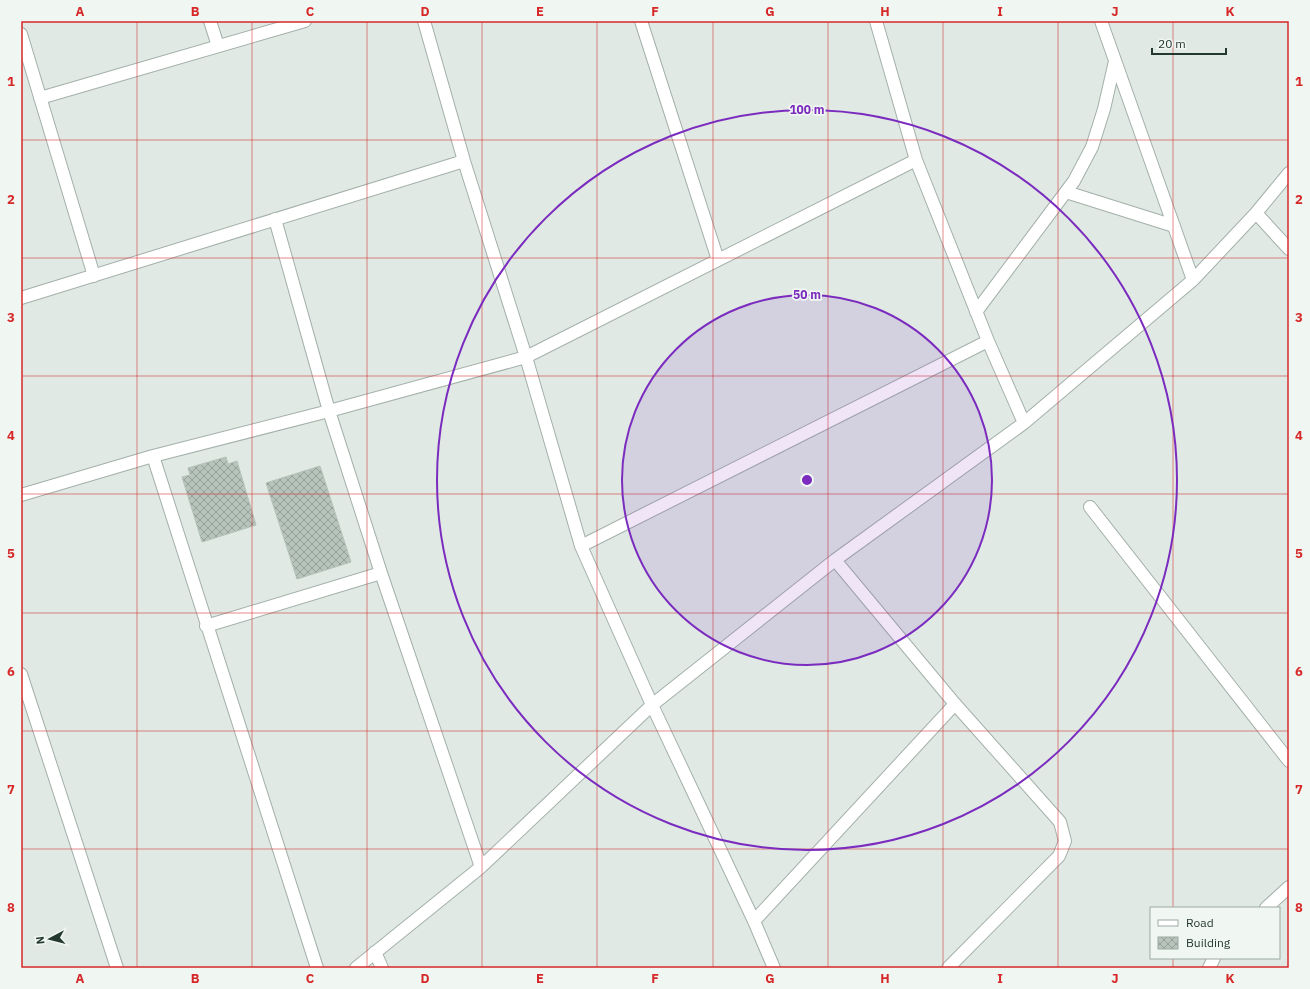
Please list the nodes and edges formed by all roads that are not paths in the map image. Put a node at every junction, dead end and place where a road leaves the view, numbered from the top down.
1 (210, 21) edge
2 (304, 21) edge
3 (424, 21) edge
4 (641, 21) edge
5 (876, 21) edge
6 (1101, 21) edge
7 (21, 34) edge
8 (218, 46) junction
9 (1115, 61) junction
10 (40, 98) junction
11 (464, 160) junction
12 (916, 160) junction
13 (1289, 173) edge
14 (1066, 192) junction
15 (1256, 212) junction
16 (275, 219) junction
17 (1174, 226) junction
18 (1289, 249) edge
19 (718, 260) junction
20 (94, 276) junction
21 (1193, 280) junction
22 (21, 298) edge
23 (976, 312) junction
24 (988, 341) junction
25 (526, 357) junction
26 (329, 411) junction
27 (1024, 422) junction
28 (153, 456) junction
29 (21, 495) edge
30 (1090, 507) dead end
31 (582, 546) junction
32 (835, 560) junction
33 (381, 573) junction
34 (206, 626) junction
35 (21, 674) edge
36 (955, 704) junction
37 (652, 705) junction
38 (1289, 761) edge
39 (481, 868) junction
40 (1289, 886) edge
41 (1267, 907) edge
42 (754, 921) junction
43 (374, 952) junction
44 (1214, 959) edge
45 (117, 968) edge
46 (317, 968) edge
47 (356, 968) edge
48 (382, 968) edge
49 (774, 968) edge
50 (948, 968) edge
51 (1209, 968) edge

1 - 8 street
2 - 8 street
3 - 11 street
4 - 19 street
5 - 12 street
6 - 9 street
7 - 10 street
8 - 10 street
9 - 14 street
9 - 17 street
10 - 20 street
11 - 16 street
11 - 25 street
12 - 19 street
12 - 23 street
13 - 15 street
14 - 17 street
14 - 23 street
15 - 18 street
15 - 21 street
16 - 20 street
16 - 26 street
17 - 21 street
19 - 25 street
20 - 22 street
21 - 27 street
23 - 24 street
24 - 27 street
24 - 31 street
25 - 26 street
25 - 31 street
26 - 28 street
26 - 33 street
27 - 32 street
28 - 29 street
28 - 34 street
30 - 38 street
31 - 37 street
32 - 36 street
32 - 37 street
33 - 34 street
33 - 39 street
34 - 46 street
35 - 45 street
36 - 42 street
36 - 50 street
37 - 39 street
37 - 42 street
39 - 43 street
40 - 41 street
42 - 49 street
43 - 47 street
43 - 48 street
44 - 51 street

